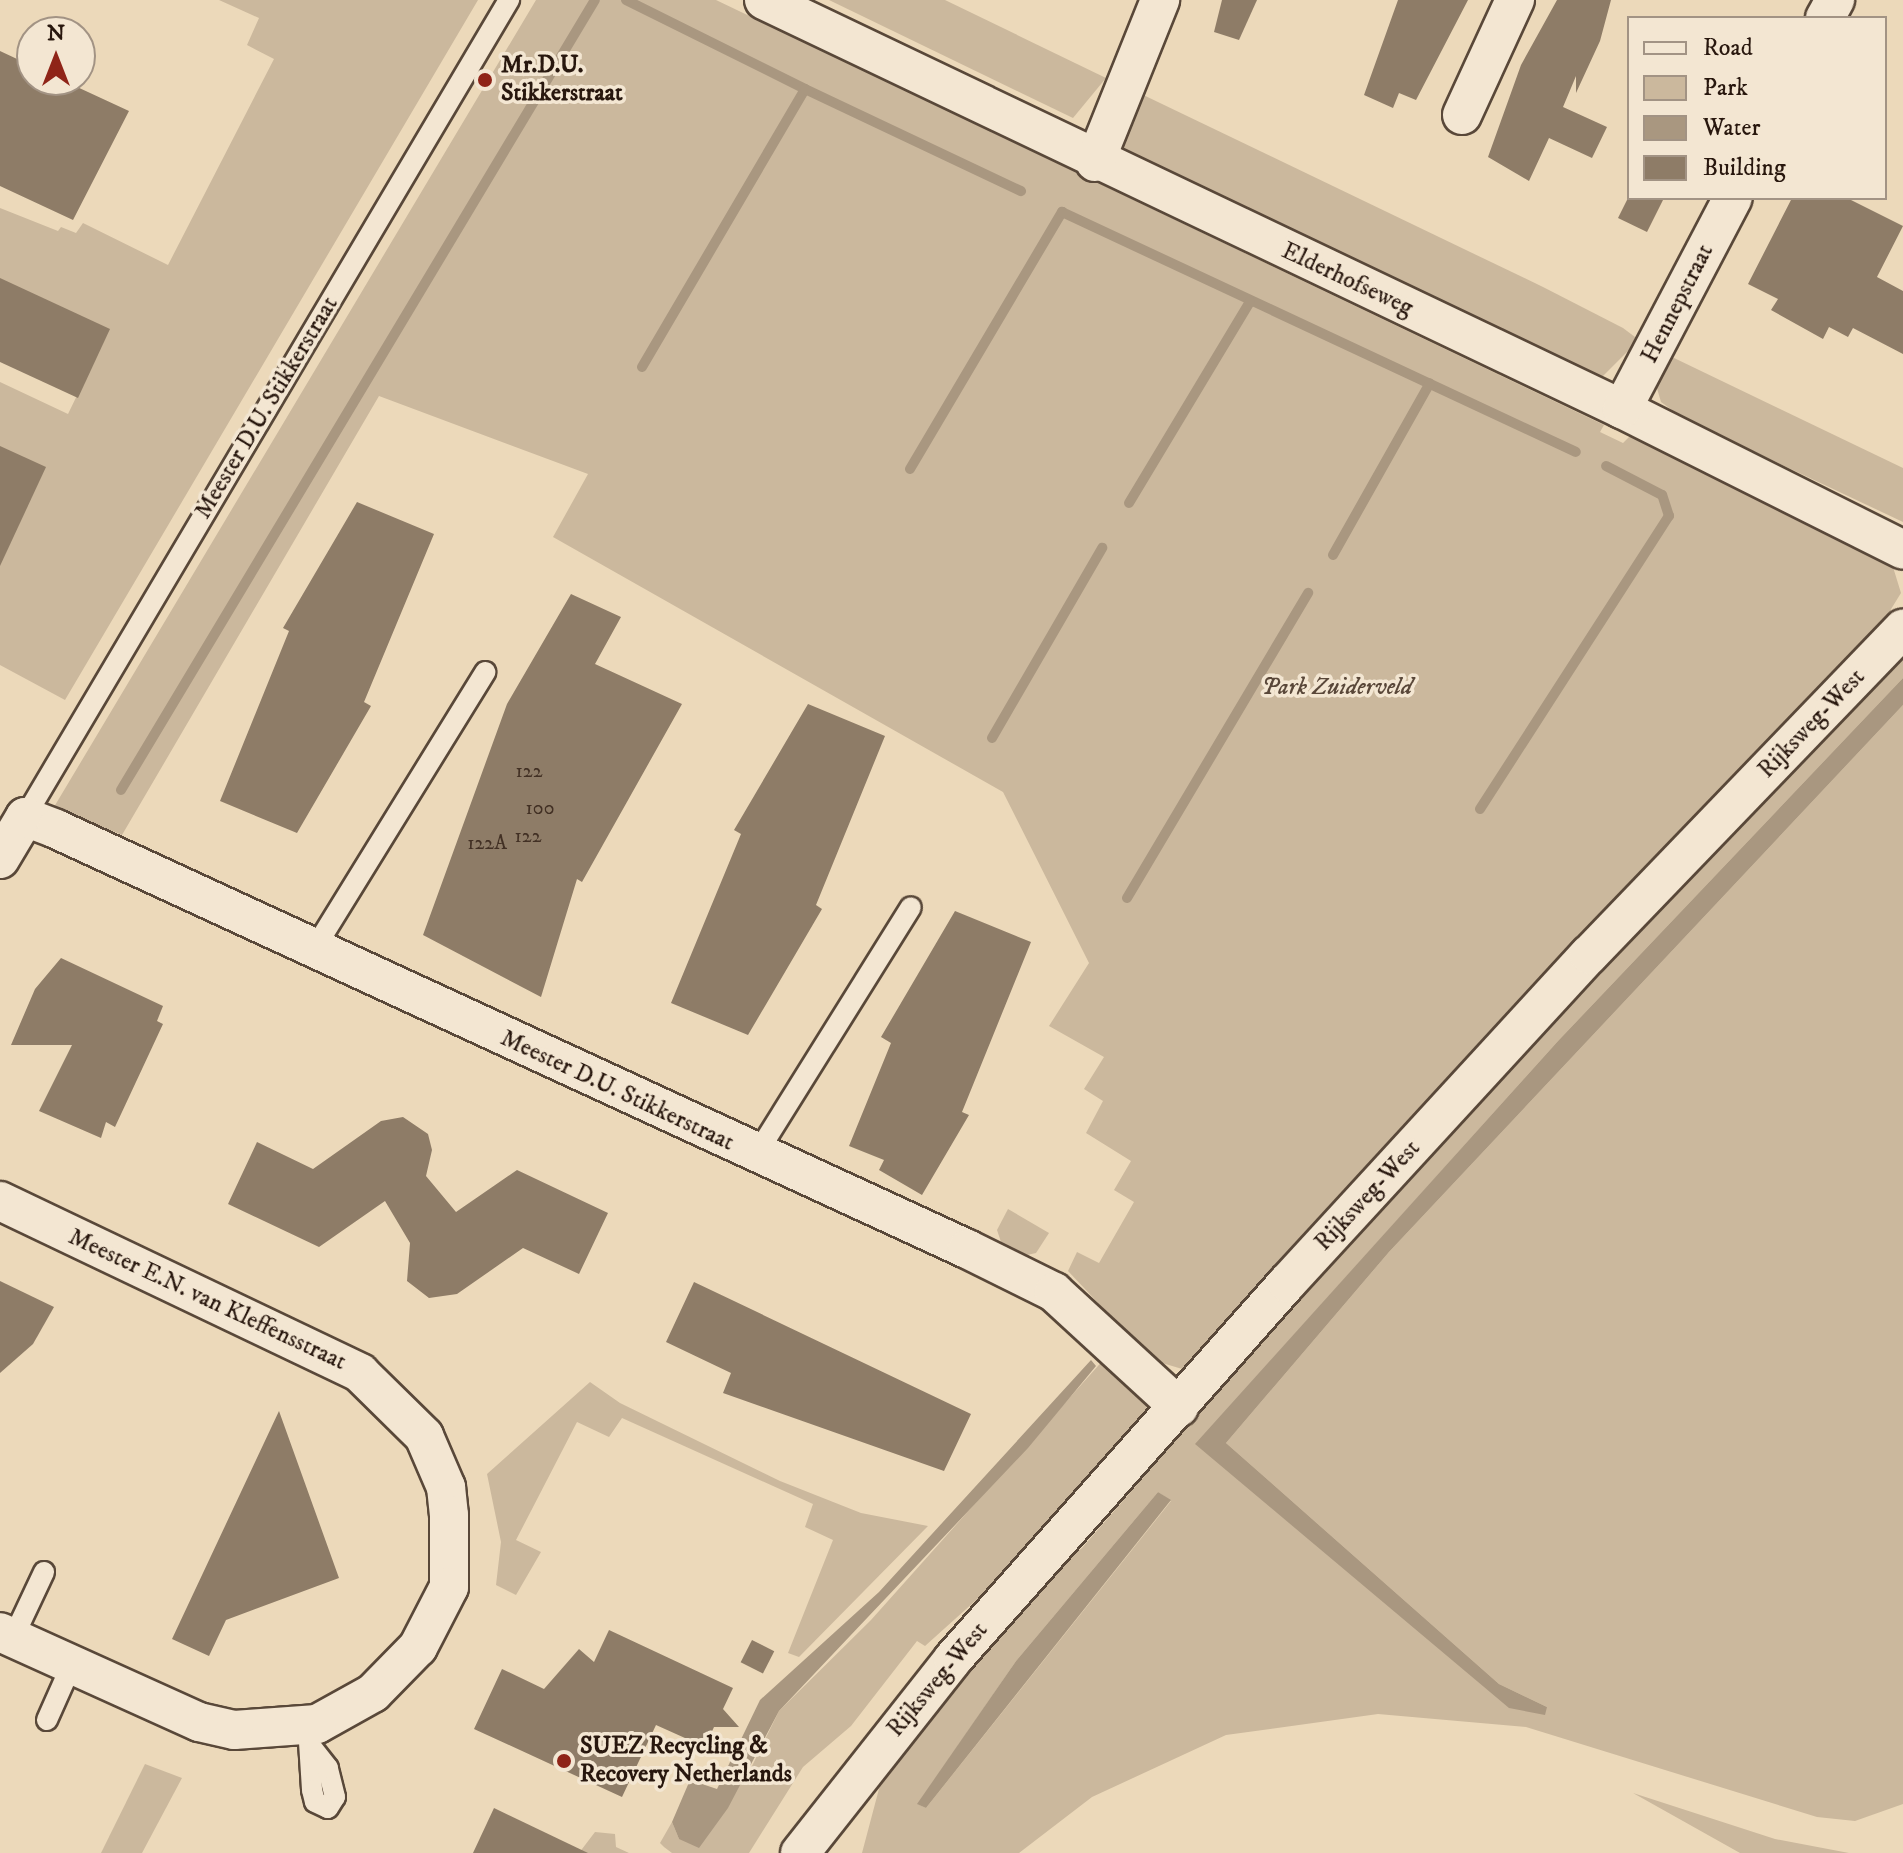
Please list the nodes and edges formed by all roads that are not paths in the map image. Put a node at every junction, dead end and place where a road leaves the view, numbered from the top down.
1 (509, 0) edge
2 (1160, 0) edge
3 (1515, 0) edge
4 (783, 4) edge
5 (1462, 115) dead end
6 (1095, 162) junction
7 (1732, 200) edge
8 (1622, 409) junction
9 (1903, 550) edge
10 (1903, 629) edge
11 (485, 672) dead end
12 (25, 817) junction
13 (0, 859) edge
14 (911, 907) dead end
15 (313, 951) junction
16 (756, 1155) junction
17 (0, 1201) edge
18 (1179, 1407) junction
19 (44, 1572) dead end
20 (6, 1635) edge
21 (71, 1666) junction
22 (47, 1720) dead end
23 (856, 1783) junction
24 (800, 1853) edge
25 (829, 1853) edge

1 - 12 lane, Meester D.U. Stikkerstraat
2 - 6 street
3 - 5 street
4 - 6 street, Elderhofseweg
6 - 8 street, Elderhofseweg
7 - 8 street, Hennepstraat
8 - 9 street, Elderhofseweg
10 - 18 street, Rijksweg-West
11 - 15 lane
12 - 13 street, Meester D.U. Stikkerstraat
12 - 15 street, Meester D.U. Stikkerstraat
14 - 16 lane
15 - 16 street, Meester D.U. Stikkerstraat
16 - 18 street, Meester D.U. Stikkerstraat
17 - 21 street, Meester E.N. van Kleffensstraat
18 - 23 street, Rijksweg-West
19 - 20 lane
20 - 21 street, Meester E.N. van Kleffensstraat
21 - 22 lane
23 - 24 street, Rijksweg-West
23 - 25 street, Rijksweg-West

